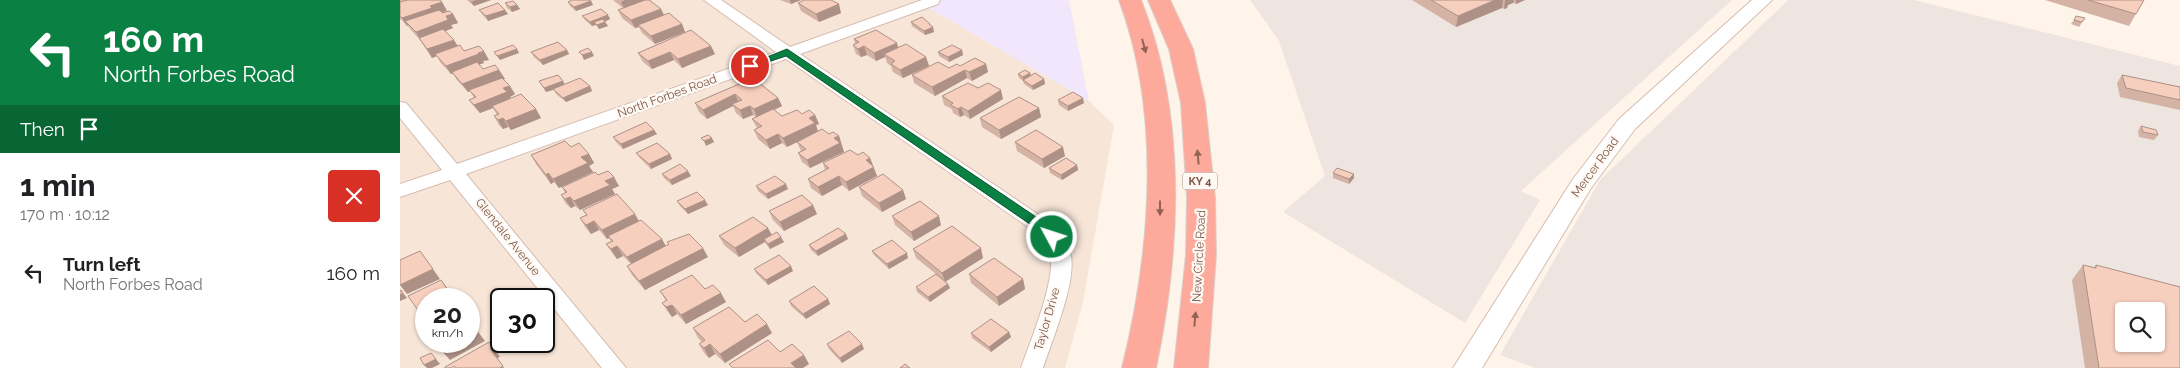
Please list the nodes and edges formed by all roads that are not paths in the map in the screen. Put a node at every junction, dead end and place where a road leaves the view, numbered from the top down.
1 (711, 0) edge
2 (1130, 0) edge
3 (1159, 0) edge
4 (1763, 0) edge
5 (933, 1) edge
6 (787, 52) junction
7 (400, 107) edge
8 (455, 171) junction
9 (400, 190) edge
10 (615, 368) edge
11 (1032, 368) edge
12 (1139, 368) edge
13 (1191, 368) edge
14 (1467, 368) edge

1 - 6 street, Taylor Drive
2 -> 12 highway
13 -> 3 highway, New Circle Road / KY 4
4 - 14 street, Mercer Road
5 - 6 street, North Forbes Road
6 - 8 street, North Forbes Road
6 - 11 street, Taylor Drive
7 - 8 street, Glendale Avenue
8 - 9 street, North Forbes Road
8 - 10 street, Glendale Avenue

